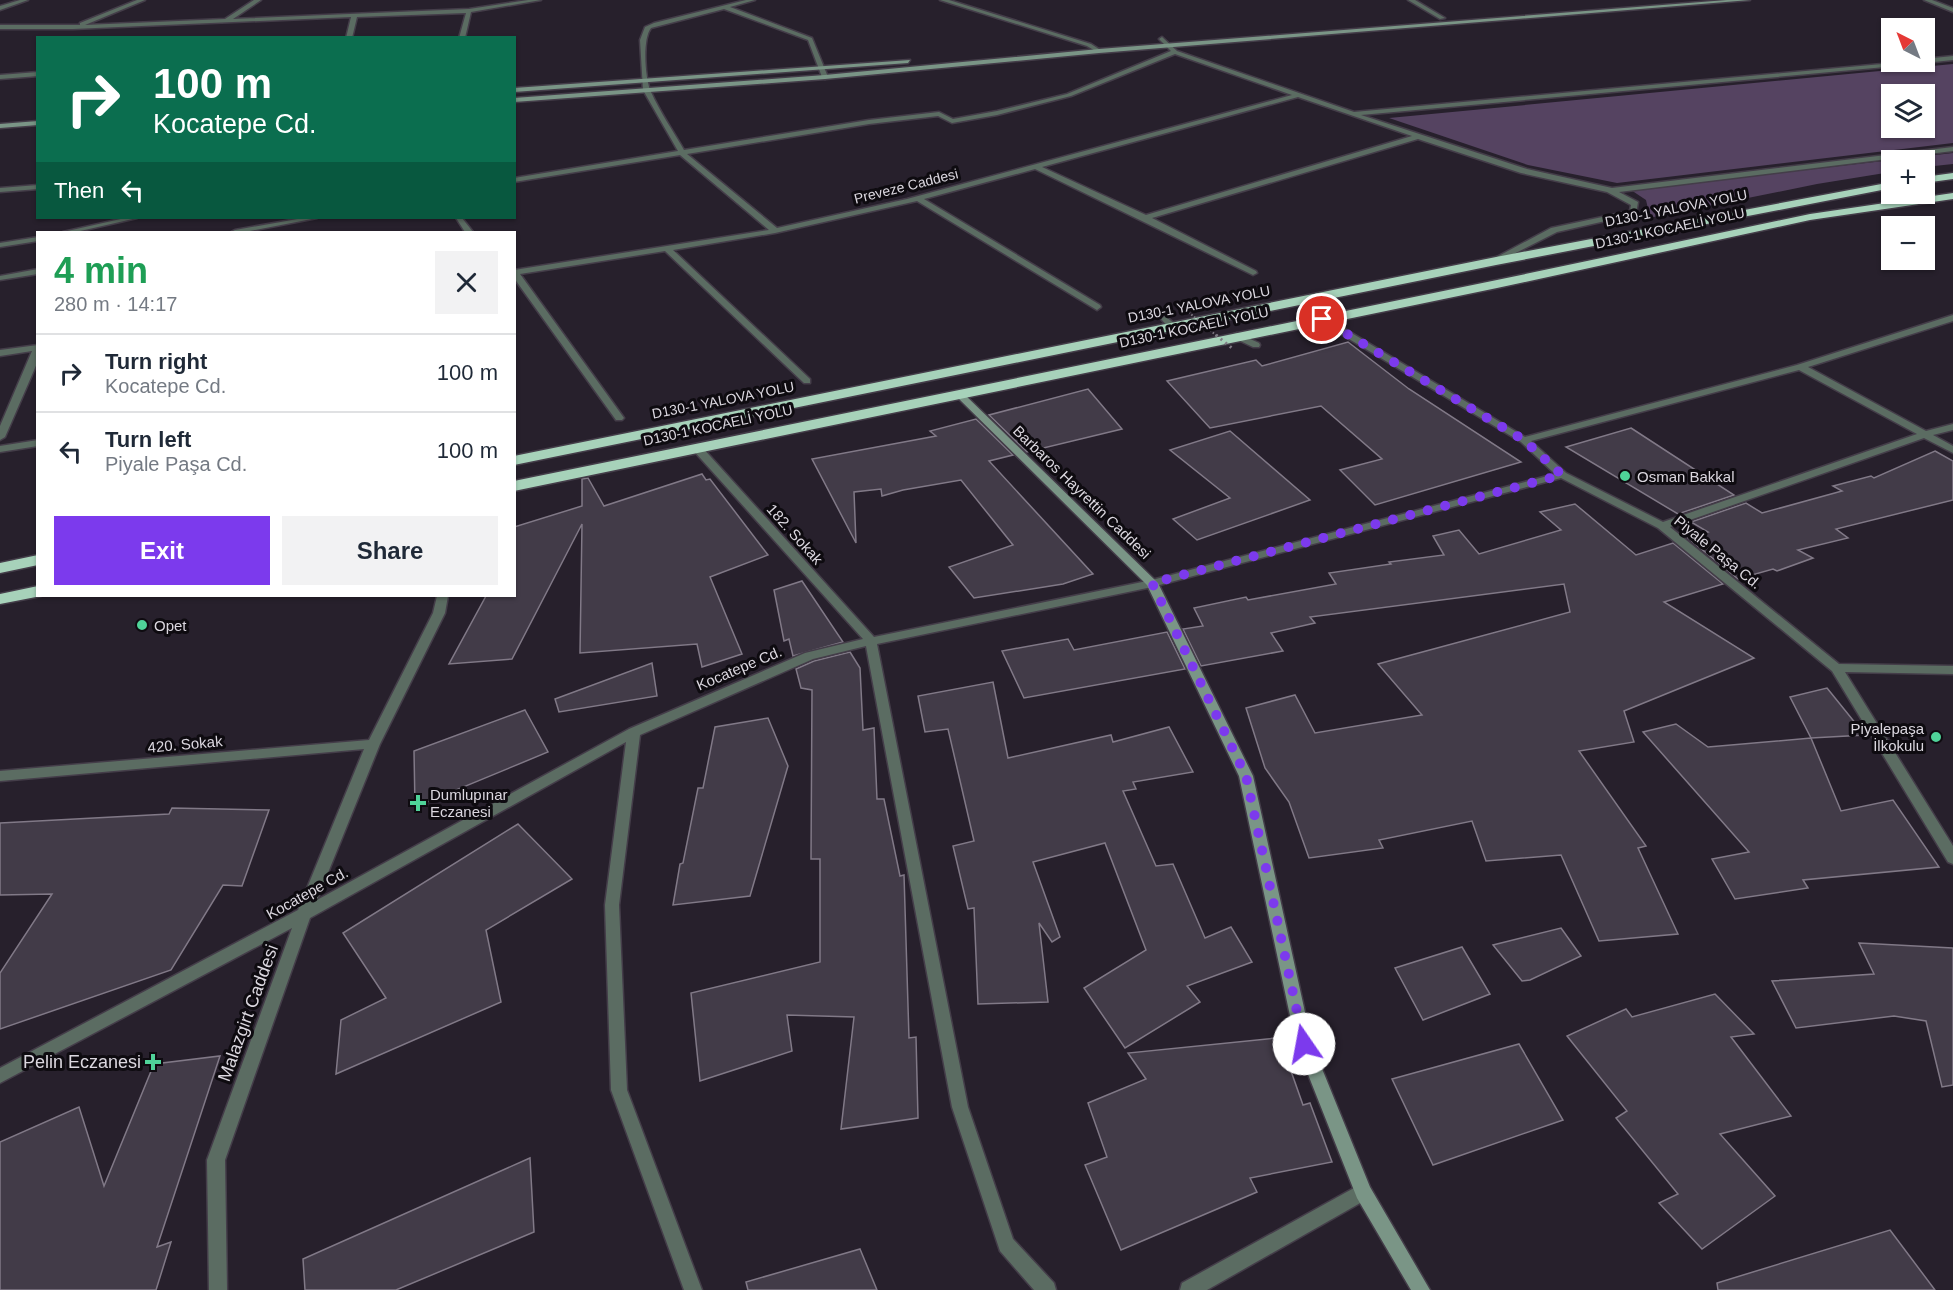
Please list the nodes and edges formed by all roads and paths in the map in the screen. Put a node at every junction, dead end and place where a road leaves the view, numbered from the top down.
1 (25, 0) edge
2 (142, 0) edge
3 (258, 0) edge
4 (538, 0) edge
5 (752, 0) edge
6 (945, 0) edge
7 (1412, 0) edge
8 (1674, 0) edge
9 (1747, 0) edge
10 (1927, 0) edge
11 (522, 1) edge
12 (725, 7) junction
13 (0, 8) edge
14 (1953, 10) edge
15 (469, 11) junction
16 (354, 17) junction
17 (1442, 18) junction
18 (224, 22) junction
19 (0, 27) edge
20 (73, 27) junction
21 (349, 36) edge
22 (463, 36) edge
23 (1162, 39) junction
24 (1089, 45) junction
25 (1173, 49) junction
26 (1099, 51) junction
27 (938, 58) dead end
28 (1953, 58) edge
29 (915, 60) dead end
30 (1935, 60) edge
31 (1881, 65) edge
32 (822, 68) junction
33 (36, 74) edge
34 (0, 77) edge
35 (825, 77) junction
36 (645, 81) junction
37 (516, 90) edge
38 (646, 90) junction
39 (1298, 95) junction
40 (516, 100) edge
41 (1353, 113) junction
42 (36, 123) edge
43 (0, 126) edge
44 (36, 132) edge
45 (0, 134) edge
46 (1417, 136) junction
47 (1953, 149) edge
48 (682, 153) junction
49 (1035, 166) junction
50 (1953, 176) edge
51 (1935, 178) edge
52 (516, 180) edge
53 (36, 187) edge
54 (1881, 187) edge
55 (0, 190) edge
56 (1612, 190) junction
57 (1953, 196) edge
58 (918, 198) junction
59 (1145, 218) junction
60 (128, 219) edge
61 (308, 219) edge
62 (72, 231) edge
63 (242, 231) edge
64 (775, 231) junction
65 (36, 239) edge
66 (0, 245) edge
67 (667, 249) junction
68 (1496, 261) junction
69 (36, 271) edge
70 (516, 273) edge
71 (1253, 273) dead end
72 (516, 274) edge
73 (0, 278) edge
74 (1097, 307) dead end
75 (1186, 310) dead end
76 (1953, 318) edge
77 (1322, 319) junction
78 (1235, 343) junction
79 (1256, 345) dead end
80 (36, 348) edge
81 (0, 353) edge
82 (36, 353) edge
83 (1800, 367) junction
84 (807, 381) dead end
85 (959, 394) junction
86 (619, 418) dead end
87 (1953, 427) edge
88 (1924, 435) junction
89 (0, 437) edge
90 (1524, 440) junction
91 (36, 443) edge
92 (697, 448) junction
93 (0, 449) edge
94 (1953, 450) edge
95 (516, 461) edge
96 (1562, 475) junction
97 (516, 486) edge
98 (1662, 526) junction
99 (36, 560) edge
100 (0, 568) edge
101 (1152, 583) junction
102 (36, 591) edge
103 (443, 597) edge
104 (0, 599) edge
105 (871, 640) junction
106 (1836, 668) junction
107 (1953, 670) edge
108 (634, 732) junction
109 (374, 744) junction
110 (0, 777) edge
111 (1953, 858) edge
112 (304, 914) junction
113 (0, 1076) edge
114 (1363, 1192) junction
115 (218, 1290) edge
116 (693, 1290) edge
117 (1047, 1290) edge
118 (1189, 1290) edge
119 (1421, 1290) edge

1 - 13 street
2 - 20 street
3 - 18 street
4 - 11 street
5 - 12 street
6 - 24 street
7 - 17 street
8 - 17 main road
9 - 25 main road
10 - 14 street
11 - 15 street
12 - 32 street
12 - 36 street
15 - 16 street
15 - 22 street
16 - 18 street
16 - 21 street
17 - 23 main road
18 - 20 street
19 - 20 street
23 - 24 main road
23 - 25 street
24 - 26 street
24 - 27 main road
25 - 26 main road
25 - 39 street
25 - 48 street
26 - 35 main road
28 - 30 street
29 - 32 main road
31 - 41 street
32 - 35 street
32 - 36 main road
33 - 34 street
35 - 38 main road
36 - 37 main road
36 - 38 street
38 - 40 main road
38 - 48 street
39 - 41 street
39 - 49 street, Preveze Caddesi
41 - 46 street
42 - 43 main road
44 - 45 main road
46 - 56 street
46 - 59 street
47 - 56 street
48 - 52 street
48 - 64 street
49 - 58 street, Preveze Caddesi
49 - 59 street
50 - 51 highway
53 - 55 street
54 - 68 highway, D130-1 YALOVA YOLU
56 - 68 street
57 - 77 highway, D130-1 KOCAELİ YOLU
58 - 64 street, Preveze Caddesi
58 - 74 street
59 - 71 street
60 - 62 street
61 - 63 street
64 - 67 street, Preveze Caddesi
65 - 66 street
67 - 70 street, Preveze Caddesi
67 - 84 street
68 - 95 highway, D130-1 YALOVA YOLU
69 - 73 street
72 - 86 street
75 - 78 path, bridge
76 - 83 street
77 - 78 highway, D130-1 KOCAELİ YOLU
77 - 90 street, Piyale Paşa Cd.
78 - 79 street
78 - 85 highway, D130-1 KOCAELİ YOLU
80 - 81 street
82 - 89 street
83 - 88 street
83 - 90 street
85 - 92 highway, D130-1 KOCAELİ YOLU
85 - 101 main road, Barbaros Hayrettin Caddesi
87 - 88 street
88 - 94 street
88 - 98 street
90 - 96 street, Piyale Paşa Cd.
91 - 93 street
92 - 97 highway, D130-1 KOCAELİ YOLU
92 - 105 street, 182. Sokak
96 - 98 street, Piyale Paşa Cd.
96 - 101 street, Kocatepe Cd.
98 - 106 street, Piyale Paşa Cd.
99 - 100 highway
101 - 105 street, Kocatepe Cd.
101 - 114 main road, Barbaros Hayrettin Caddesi
102 - 104 highway
103 - 109 street, Malazgirt Caddesi
105 - 108 street, Kocatepe Cd.
105 - 117 street
106 - 107 street
106 - 111 street, Piyale Paşa Cd.
108 - 112 street, Kocatepe Cd.
108 - 116 street
109 - 110 street, 420. Sokak
109 - 112 street, Malazgirt Caddesi
112 - 113 street, Kocatepe Cd.
112 - 115 street, Malazgirt Caddesi
114 - 118 street
114 - 119 main road, Barbaros Hayrettin Caddesi

